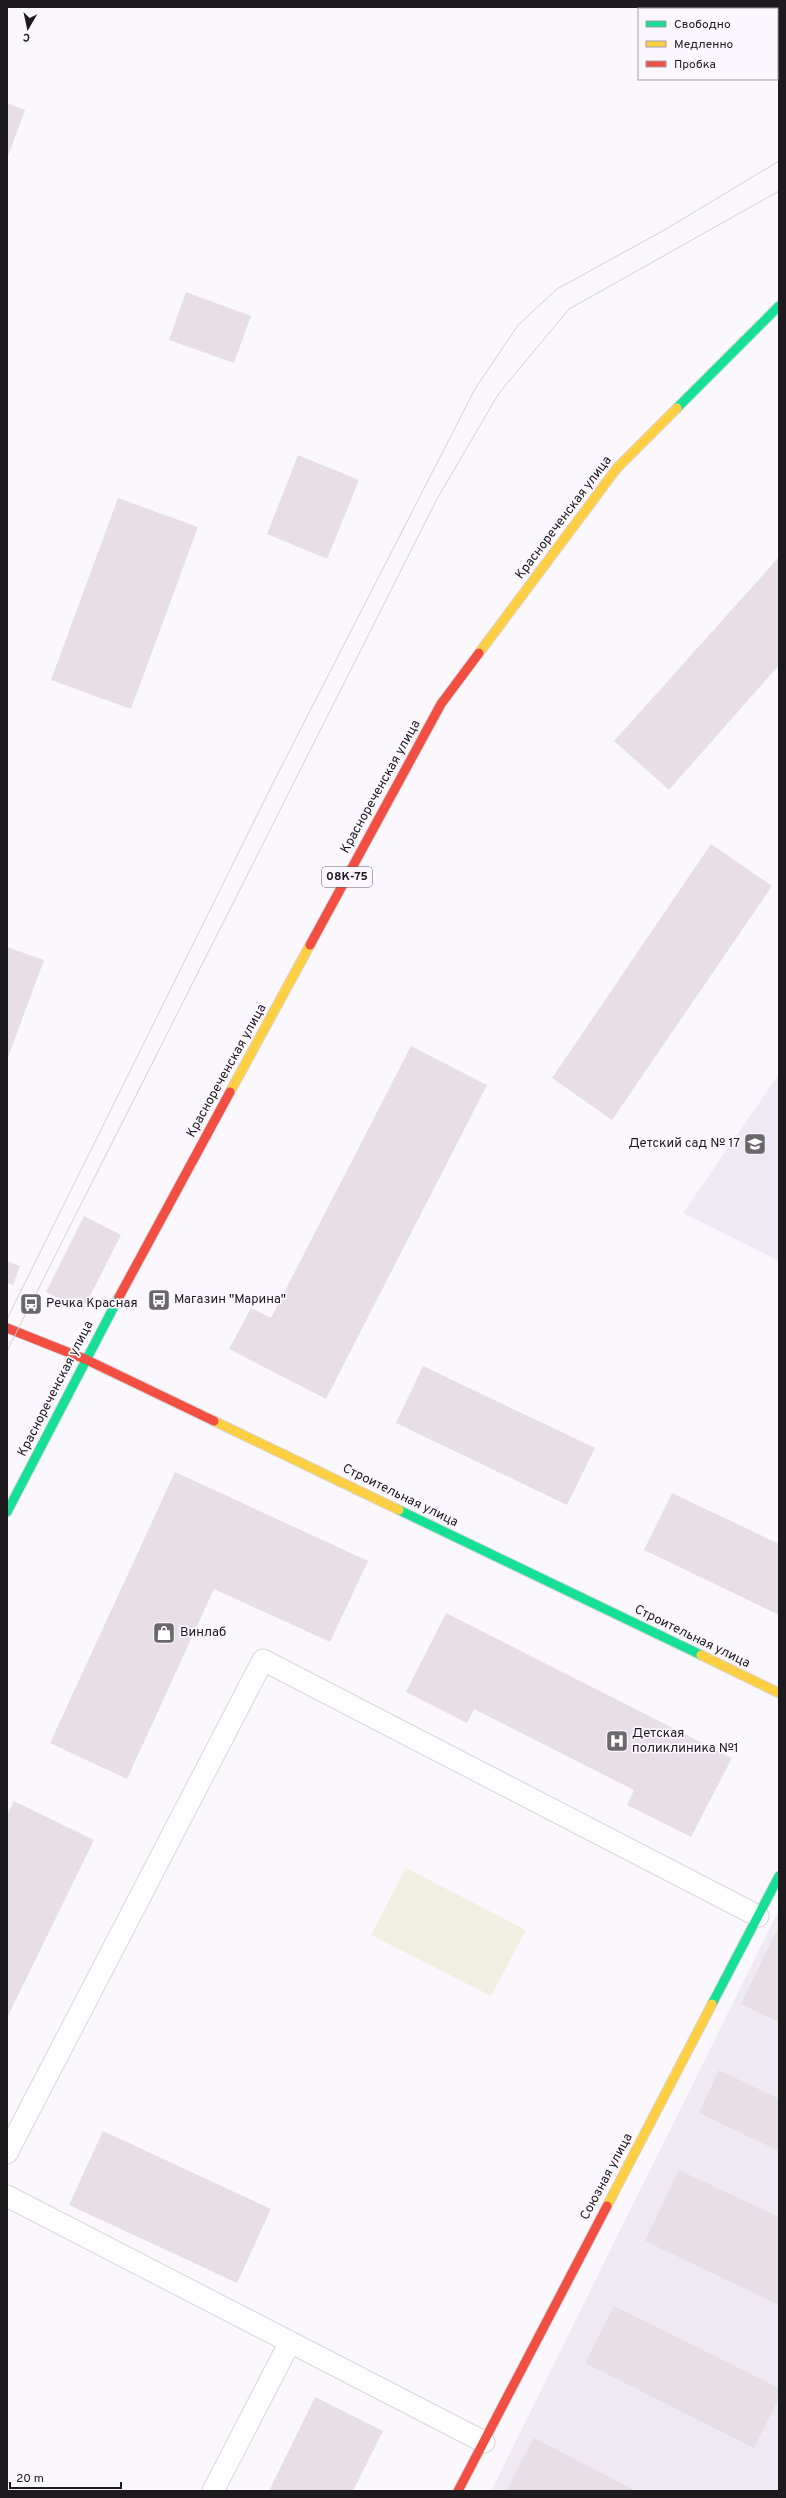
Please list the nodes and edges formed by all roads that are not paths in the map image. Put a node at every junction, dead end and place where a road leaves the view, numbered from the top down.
1 (779, 306) edge
2 (7, 1328) edge
3 (85, 1359) junction
4 (7, 1512) edge
5 (779, 1693) edge
6 (779, 1876) edge
7 (758, 1916) junction
8 (7, 2153) edge
9 (7, 2196) edge
10 (290, 2342) junction
11 (484, 2442) junction
12 (213, 2491) edge
13 (458, 2491) edge

1 - 3 street, Краснореченская улица / 08К-75
2 - 3 street, Строительная улица
3 - 4 street, Краснореченская улица / 08К-75
3 - 5 street, Строительная улица
6 - 7 street, Союзная улица
7 - 8 lane
7 - 11 street, Союзная улица
9 - 10 lane
10 - 11 lane
10 - 12 lane
11 - 13 street, Союзная улица

